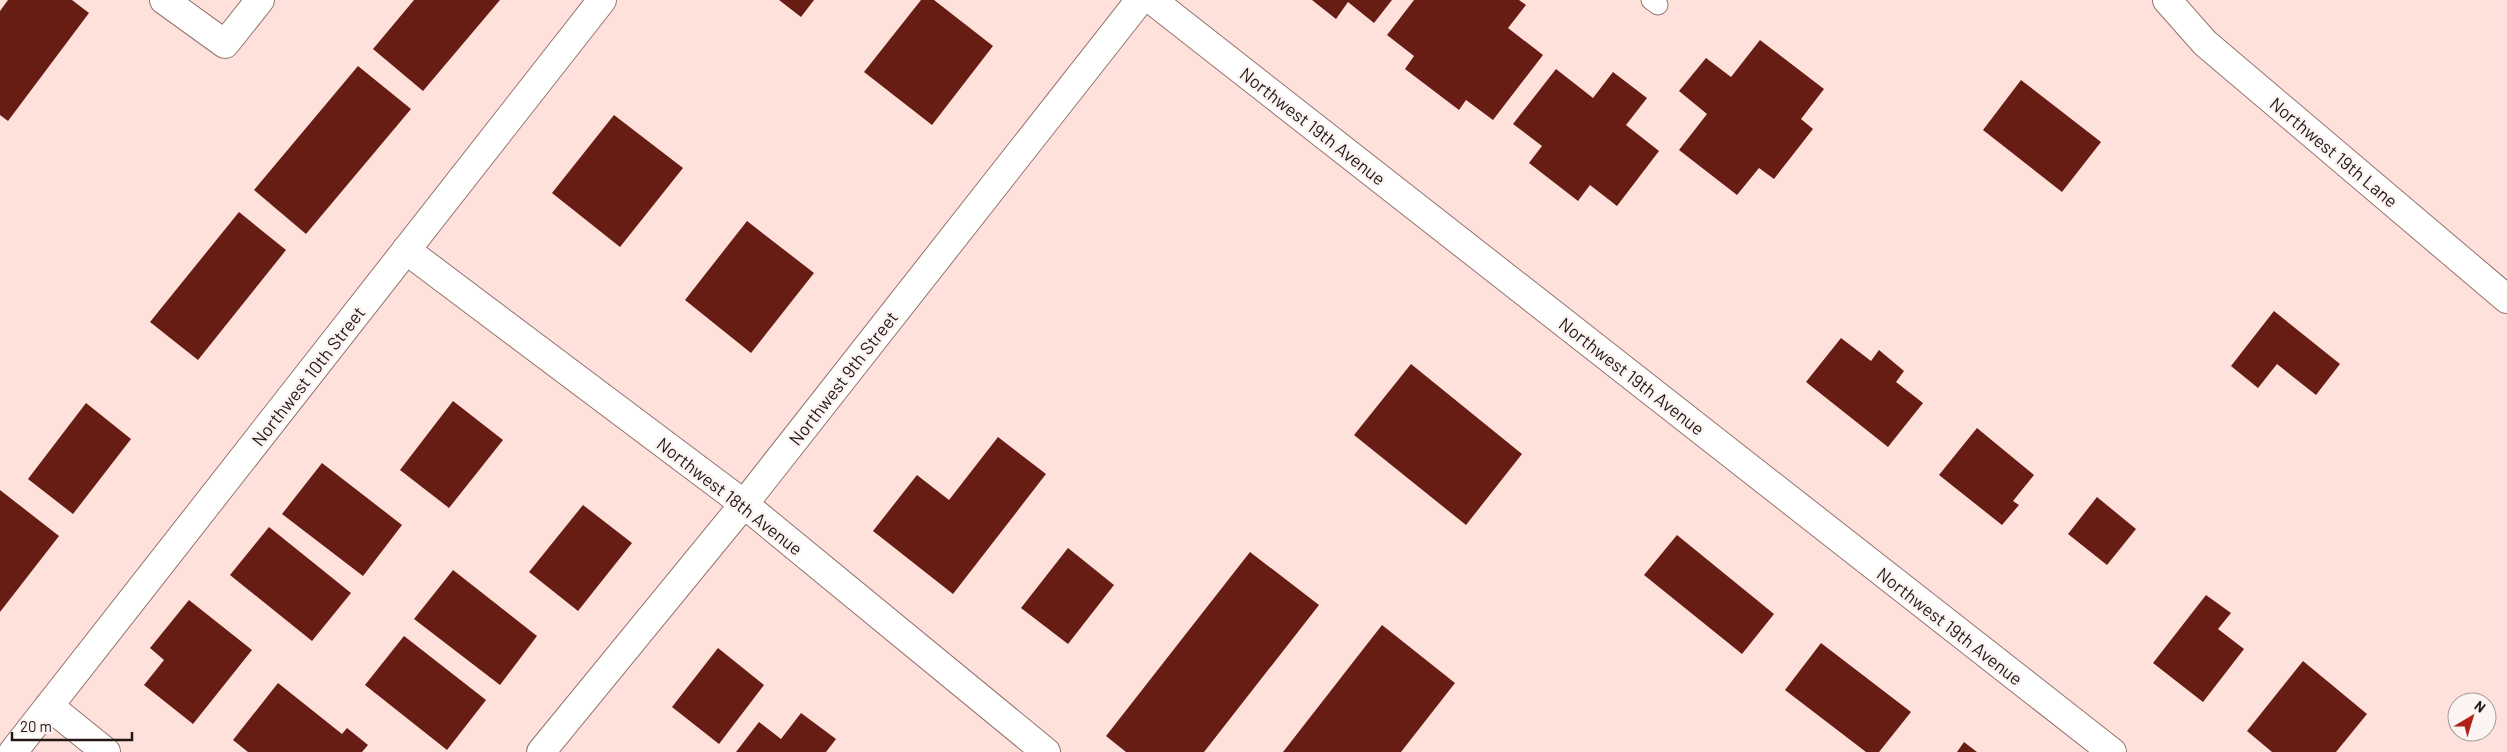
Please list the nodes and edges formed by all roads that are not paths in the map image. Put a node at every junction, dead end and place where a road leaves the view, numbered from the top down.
1 (164, 0) edge
2 (260, 0) edge
3 (602, 0) edge
4 (1140, 0) edge
5 (1152, 0) edge
6 (2167, 0) edge
7 (406, 250) junction
8 (2507, 299) edge
9 (744, 504) junction
10 (49, 706) junction
11 (13, 752) edge
12 (106, 752) edge
13 (541, 752) edge
14 (1046, 752) edge
15 (2112, 752) edge

1 - 2 street
3 - 7 street, Northwest 10th Street
4 - 9 street, Northwest 9th Street
5 - 15 street, Northwest 19th Avenue
6 - 8 street, Northwest 19th Lane
7 - 9 street, Northwest 18th Avenue
7 - 10 street, Northwest 10th Street
9 - 13 street, Northwest 9th Street
9 - 14 street, Northwest 18th Avenue
10 - 11 street, Northwest 10th Street
10 - 12 street

